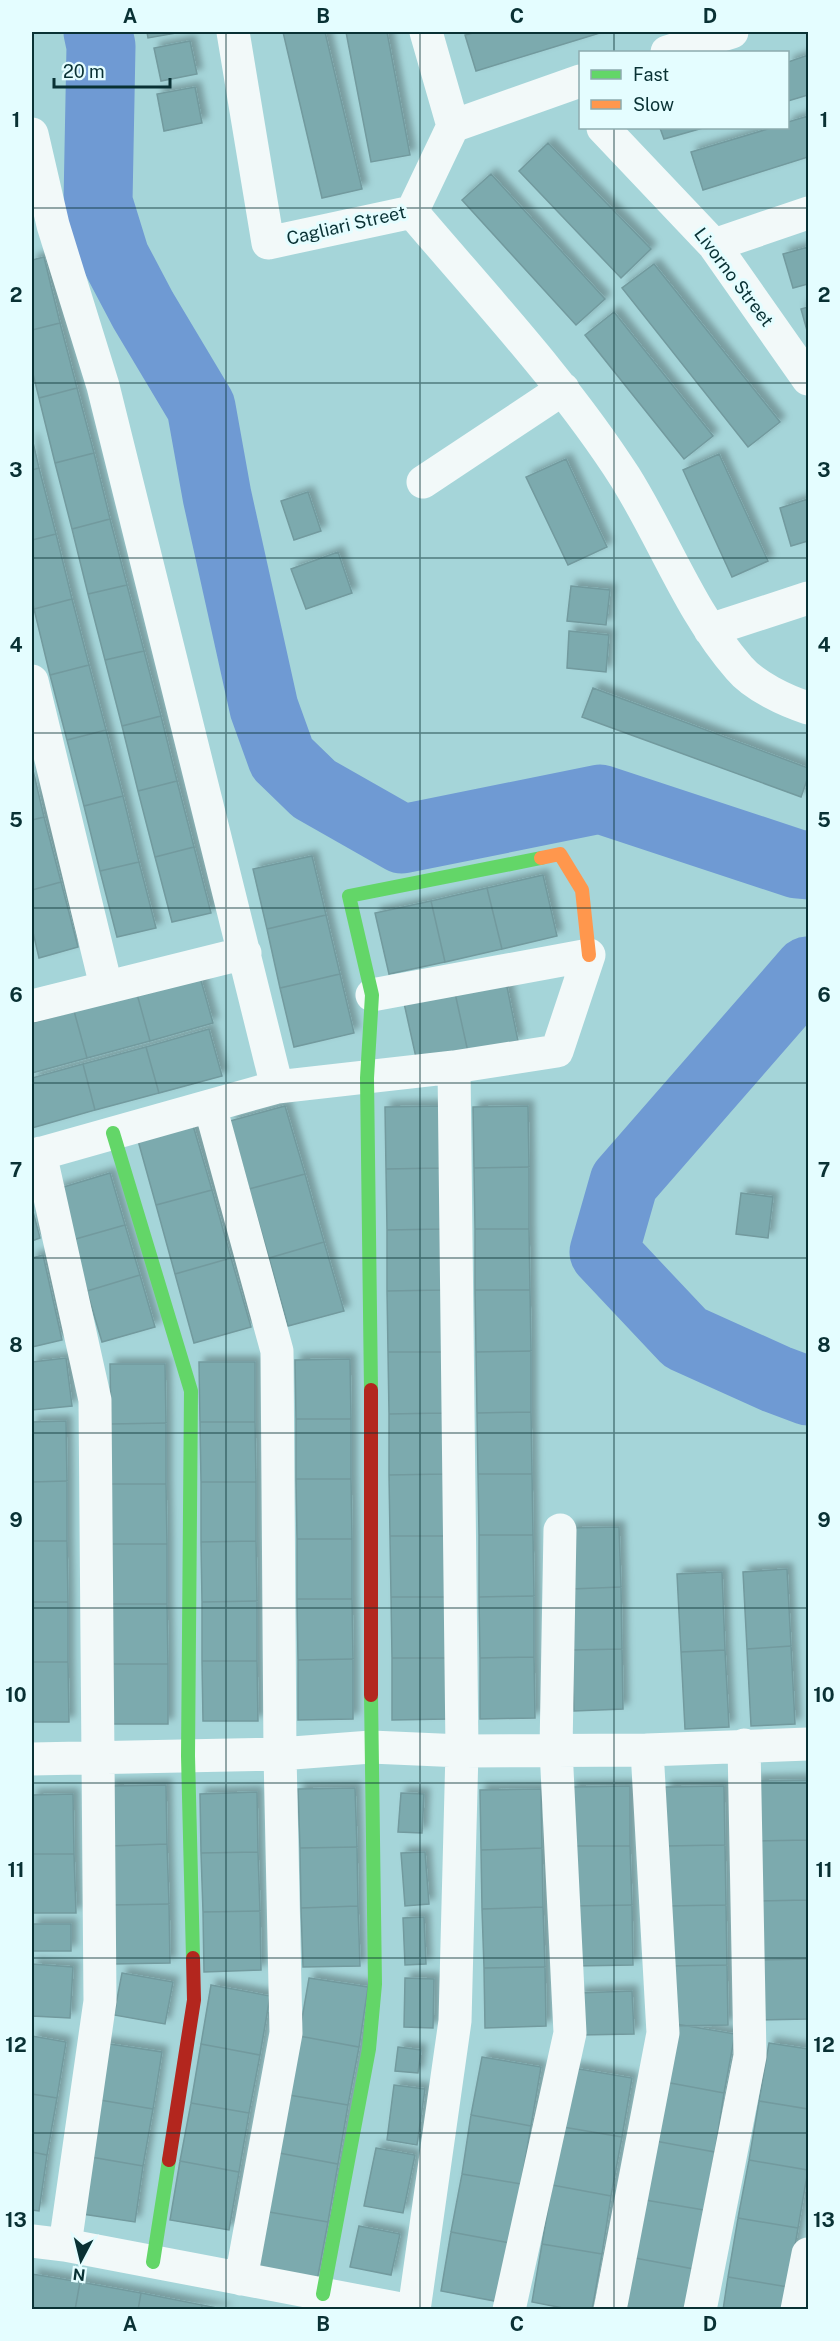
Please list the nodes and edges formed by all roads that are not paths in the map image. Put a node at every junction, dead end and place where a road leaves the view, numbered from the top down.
1 (233, 32) edge
2 (426, 32) edge
3 (732, 32) edge
4 (670, 51) edge
5 (575, 90) edge
6 (453, 126) junction
7 (604, 129) edge
8 (32, 134) edge
9 (412, 212) junction
10 (808, 213) edge
11 (42, 227) edge
12 (714, 245) junction
13 (808, 379) edge
14 (563, 389) junction
15 (423, 482) dead end
16 (808, 598) edge
17 (710, 630) junction
18 (32, 681) edge
19 (808, 708) edge
20 (244, 953) junction
21 (589, 955) junction
22 (106, 986) junction
23 (372, 995) junction
24 (32, 1006) edge
25 (454, 1067) junction
26 (367, 1078) junction
27 (277, 1087) junction
28 (210, 1106) junction
29 (113, 1133) junction
30 (36, 1154) edge
31 (560, 1530) dead end
32 (808, 1744) edge
33 (744, 1745) junction
34 (371, 1747) junction
35 (556, 1749) junction
36 (647, 1750) junction
37 (462, 1751) junction
38 (280, 1754) junction
39 (188, 1756) junction
40 (96, 1758) junction
41 (32, 1759) edge
42 (32, 2241) edge
43 (65, 2245) junction
44 (808, 2254) edge
45 (153, 2262) junction
46 (241, 2279) junction
47 (323, 2294) junction
48 (406, 2310) edge
49 (414, 2310) edge
50 (509, 2310) edge
51 (610, 2310) edge
52 (700, 2310) edge
53 (797, 2310) edge

1 - 9 street, Cagliari Street
2 - 6 street
3 - 4 street
5 - 6 street
6 - 9 street, Cagliari Street
7 - 12 street, Livorno Street
8 - 11 street
9 - 14 street
10 - 12 street
11 - 20 street
12 - 13 street, Livorno Street
14 - 15 street
14 - 17 street
16 - 17 street
17 - 19 street
18 - 22 street
20 - 22 street
20 - 27 street
21 - 23 street
21 - 23 street
21 - 25 street
22 - 24 street
23 - 26 street
25 - 26 street
25 - 37 street
26 - 27 street
26 - 34 street
27 - 28 street
28 - 29 street
28 - 38 street
29 - 30 street
29 - 39 street
30 - 40 street
31 - 35 street
32 - 33 street
33 - 36 street
33 - 52 street
34 - 37 street
34 - 38 street
34 - 47 street
35 - 36 street
35 - 37 street
35 - 50 street
36 - 51 street
37 - 49 street
38 - 39 street
38 - 46 street
39 - 40 street
39 - 45 street
40 - 41 street
40 - 43 street
42 - 43 street
43 - 45 street
44 - 53 street
45 - 46 street
46 - 47 street
47 - 48 street

